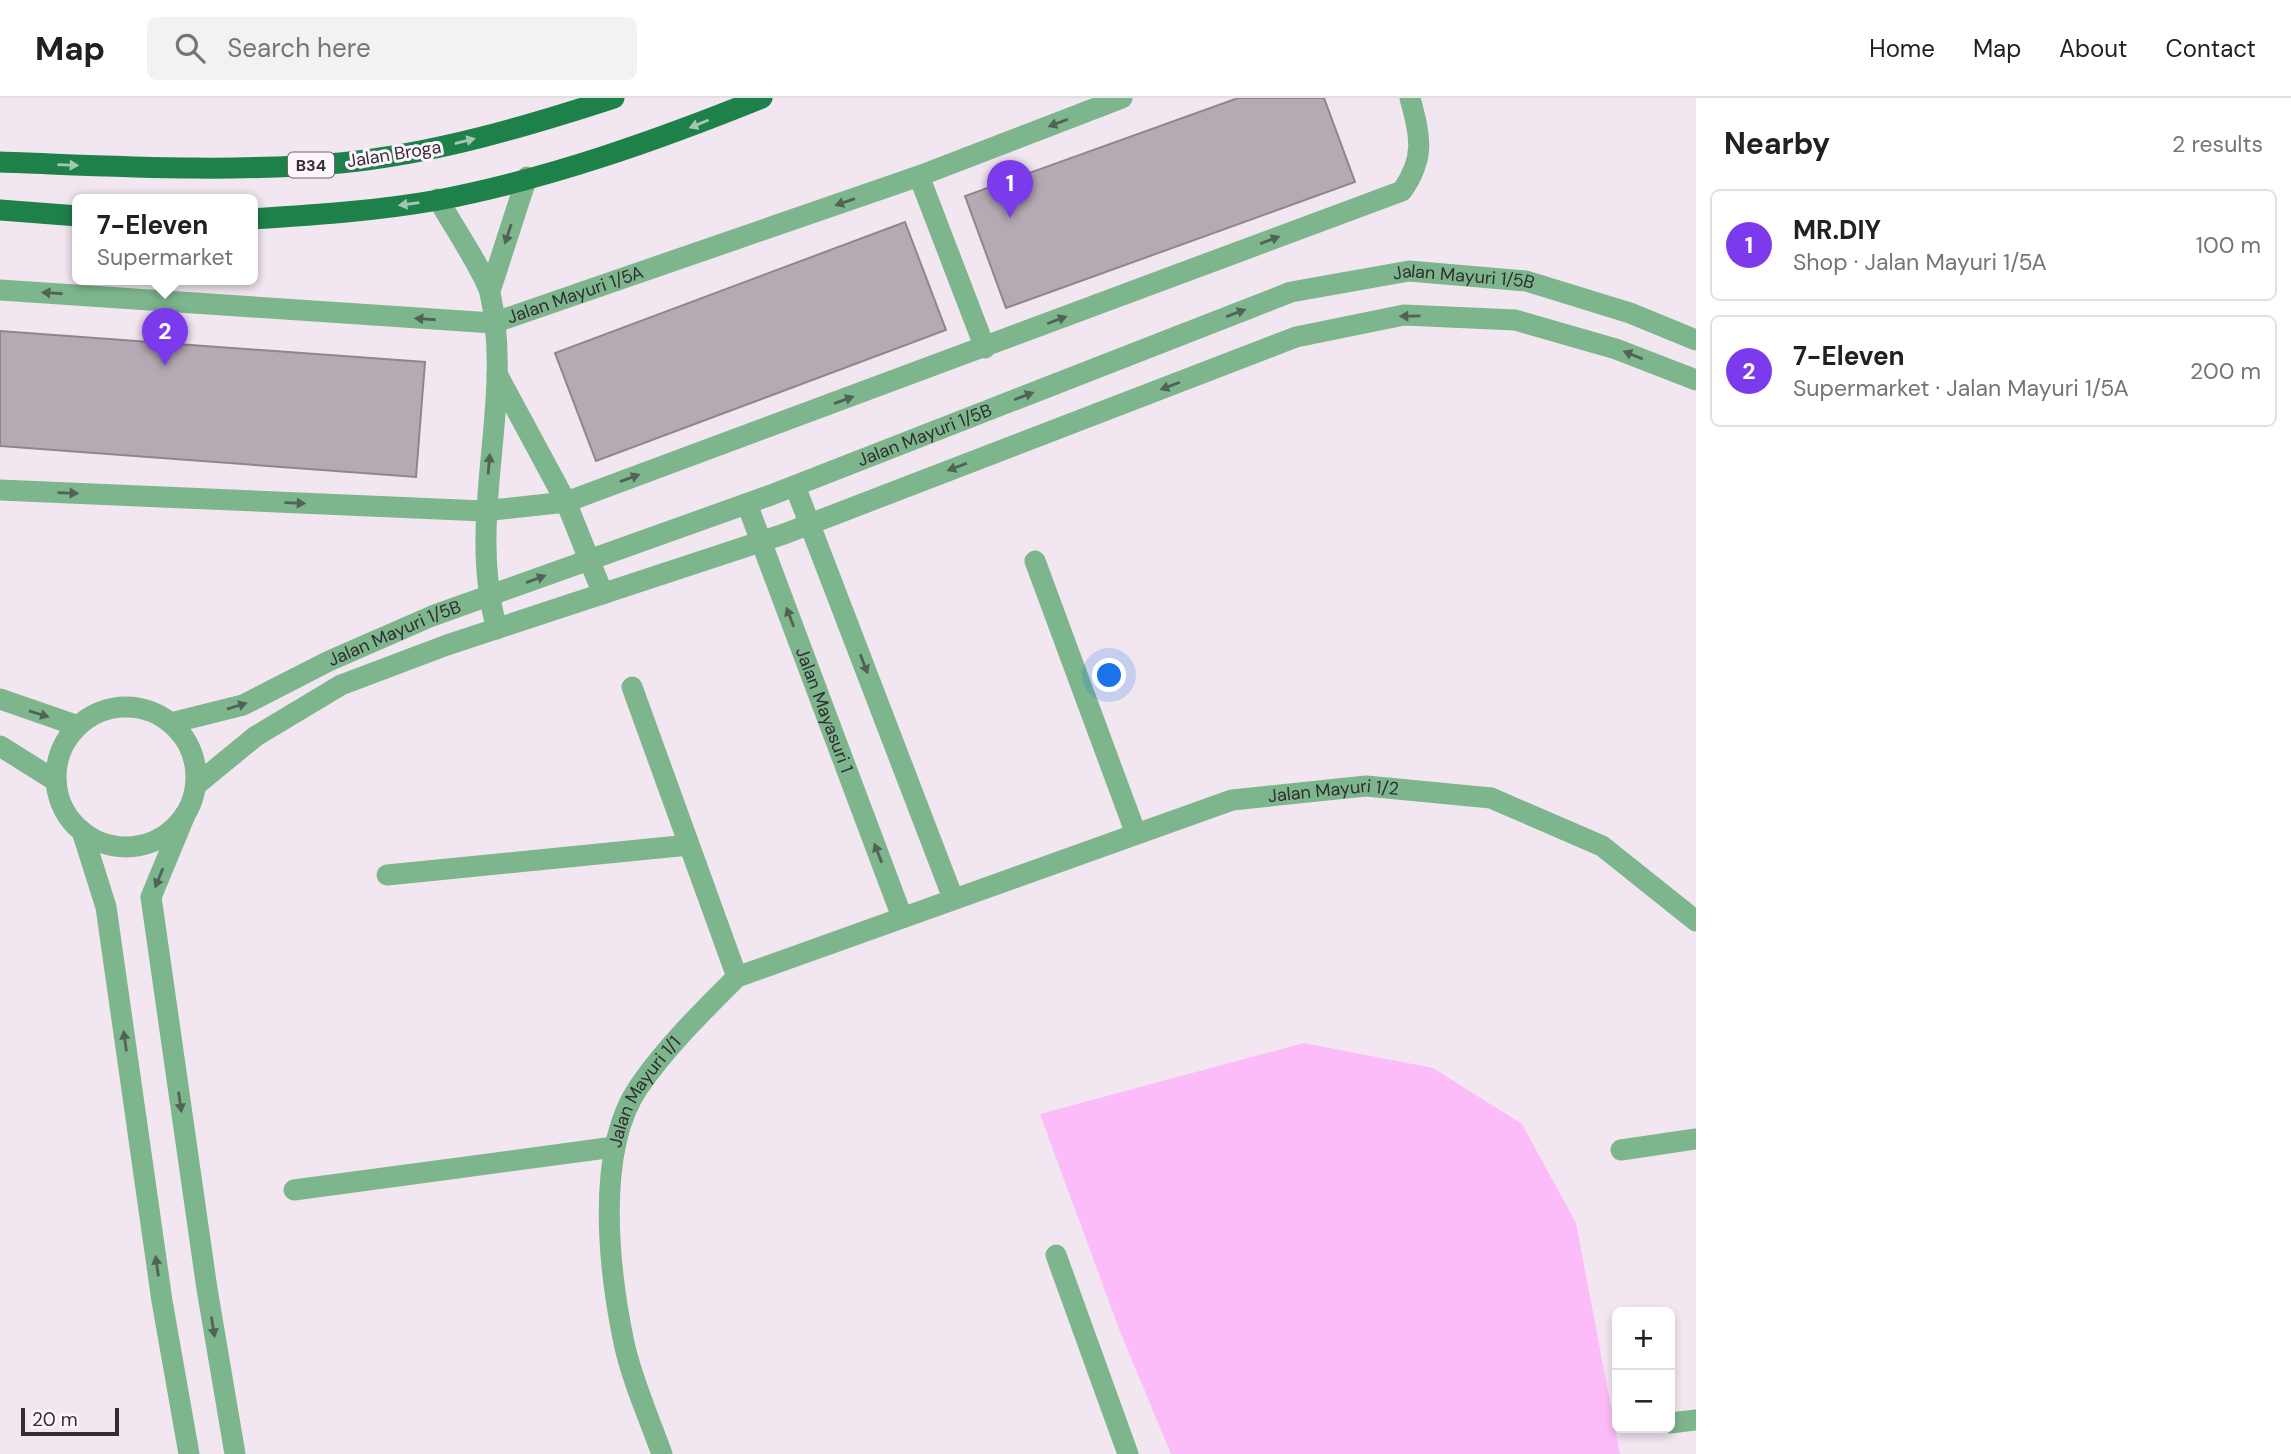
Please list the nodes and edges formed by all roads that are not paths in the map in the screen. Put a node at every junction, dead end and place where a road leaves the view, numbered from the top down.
1 (614, 98) edge
2 (762, 98) edge
3 (1122, 98) edge
4 (1410, 98) edge
5 (0, 162) edge
6 (919, 176) junction
7 (527, 177) junction
8 (439, 200) junction
9 (0, 210) edge
10 (72, 215) edge
11 (258, 219) edge
12 (0, 290) edge
13 (490, 291) junction
14 (494, 323) junction
15 (1696, 340) edge
16 (985, 348) junction
17 (497, 374) junction
18 (1696, 380) edge
19 (795, 486) junction
20 (0, 490) edge
21 (566, 502) junction
22 (747, 503) junction
23 (484, 511) junction
24 (810, 524) junction
25 (761, 541) junction
26 (589, 560) junction
27 (1035, 561) dead end
28 (603, 594) junction
29 (487, 596) junction
30 (497, 629) junction
31 (632, 687) dead end
32 (0, 699) edge
33 (171, 723) junction
34 (78, 726) junction
35 (0, 746) edge
36 (56, 780) junction
37 (196, 785) junction
38 (185, 815) junction
39 (82, 831) junction
40 (1136, 834) junction
41 (689, 845) junction
42 (387, 875) dead end
43 (953, 898) junction
44 (902, 917) junction
45 (1696, 921) edge
46 (737, 977) junction
47 (1696, 1139) edge
48 (614, 1147) junction
49 (1621, 1150) dead end
50 (294, 1190) dead end
51 (1056, 1255) dead end
52 (1696, 1420) edge
53 (1675, 1422) edge
54 (655, 1452) edge
55 (189, 1454) edge
56 (236, 1454) edge
57 (1128, 1454) edge

5 -> 1 main road, Jalan Broga / B34
2 -> 7 main road
3 -> 6 street, Jalan Mayuri 1/5A
16 -> 4 street
6 -> 14 street, Jalan Mayuri 1/5A
6 - 16 street
7 - 8 main road
7 -> 13 street
8 -> 11 main road
8 - 13 street
9 - 10 main road
14 -> 12 street, Jalan Mayuri 1/5A
13 - 14 street
14 - 17 street
19 -> 15 street, Jalan Mayuri 1/5B
21 -> 16 street
17 - 21 street
23 -> 17 street
18 -> 24 street, Jalan Mayuri 1/5B
19 - 22 street, Jalan Mayuri 1/5B
19 - 24 street
20 -> 23 street
21 - 23 street
21 - 26 street
22 - 25 street, Jalan Mayasuri 1
22 - 26 street, Jalan Mayuri 1/5B
23 - 29 street
24 - 25 street, Jalan Mayuri 1/5B
24 -> 43 street
25 - 28 street, Jalan Mayuri 1/5B
44 -> 25 street, Jalan Mayasuri 1
26 - 28 street
29 -> 26 street, Jalan Mayuri 1/5B
27 - 40 street
28 - 30 street, Jalan Mayuri 1/5B
29 - 30 street
33 -> 29 street, Jalan Mayuri 1/5B
30 - 37 street, Jalan Mayuri 1/5B
31 - 41 street
32 -> 34 street
33 - 34 street
33 - 37 street
34 - 36 street
35 - 36 street
36 - 39 street
37 - 38 street
38 - 39 street
38 -> 56 street
55 -> 39 street
40 - 43 street, Jalan Mayuri 1/2
40 - 45 street, Jalan Mayuri 1/2
41 - 42 street
41 - 46 street
43 - 44 street, Jalan Mayuri 1/1
44 - 46 street, Jalan Mayuri 1/1
46 - 48 street, Jalan Mayuri 1/1
47 - 49 street
48 - 50 street
48 - 54 street, Jalan Mayuri 1/1
51 - 57 street
52 - 53 street

